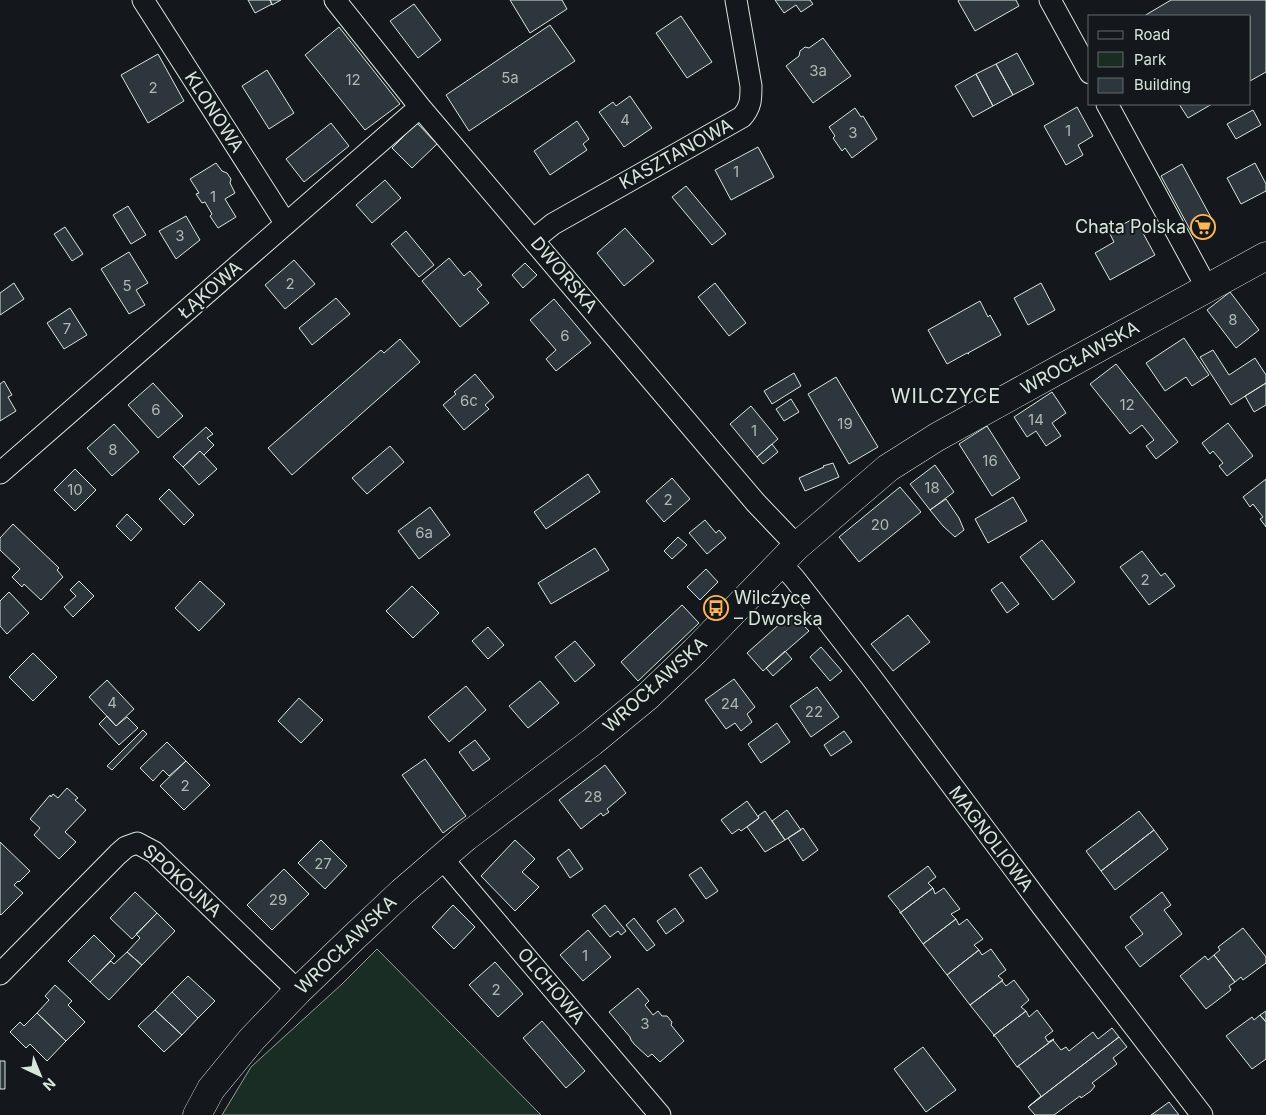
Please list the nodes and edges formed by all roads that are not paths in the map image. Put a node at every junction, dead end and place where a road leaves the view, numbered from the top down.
1 (143, 0) edge
2 (335, 0) edge
3 (736, 0) edge
4 (1050, 0) edge
5 (1088, 69) edge
6 (1108, 105) edge
7 (420, 107) junction
8 (286, 224) junction
9 (533, 240) junction
10 (1266, 256) edge
11 (1207, 288) junction
12 (0, 472) edge
13 (789, 554) junction
14 (441, 857) junction
15 (0, 974) edge
16 (298, 991) junction
17 (197, 1115) edge
18 (660, 1115) edge
19 (1202, 1115) edge

1 - 8 street, KLONOWA
2 - 7 street, DWORSKA
3 - 9 street, KASZTANOWA
4 - 5 street
6 - 11 street
7 - 8 street, ŁĄKOWA
7 - 9 street, DWORSKA
8 - 12 street, ŁĄKOWA
9 - 13 street, DWORSKA
10 - 11 street, WROCŁAWSKA
11 - 13 street, WROCŁAWSKA
13 - 14 street, WROCŁAWSKA
13 - 19 street, MAGNOLIOWA
14 - 16 street, WROCŁAWSKA
14 - 18 street, OLCHOWA
15 - 16 street, SPOKOJNA
16 - 17 street, WROCŁAWSKA

